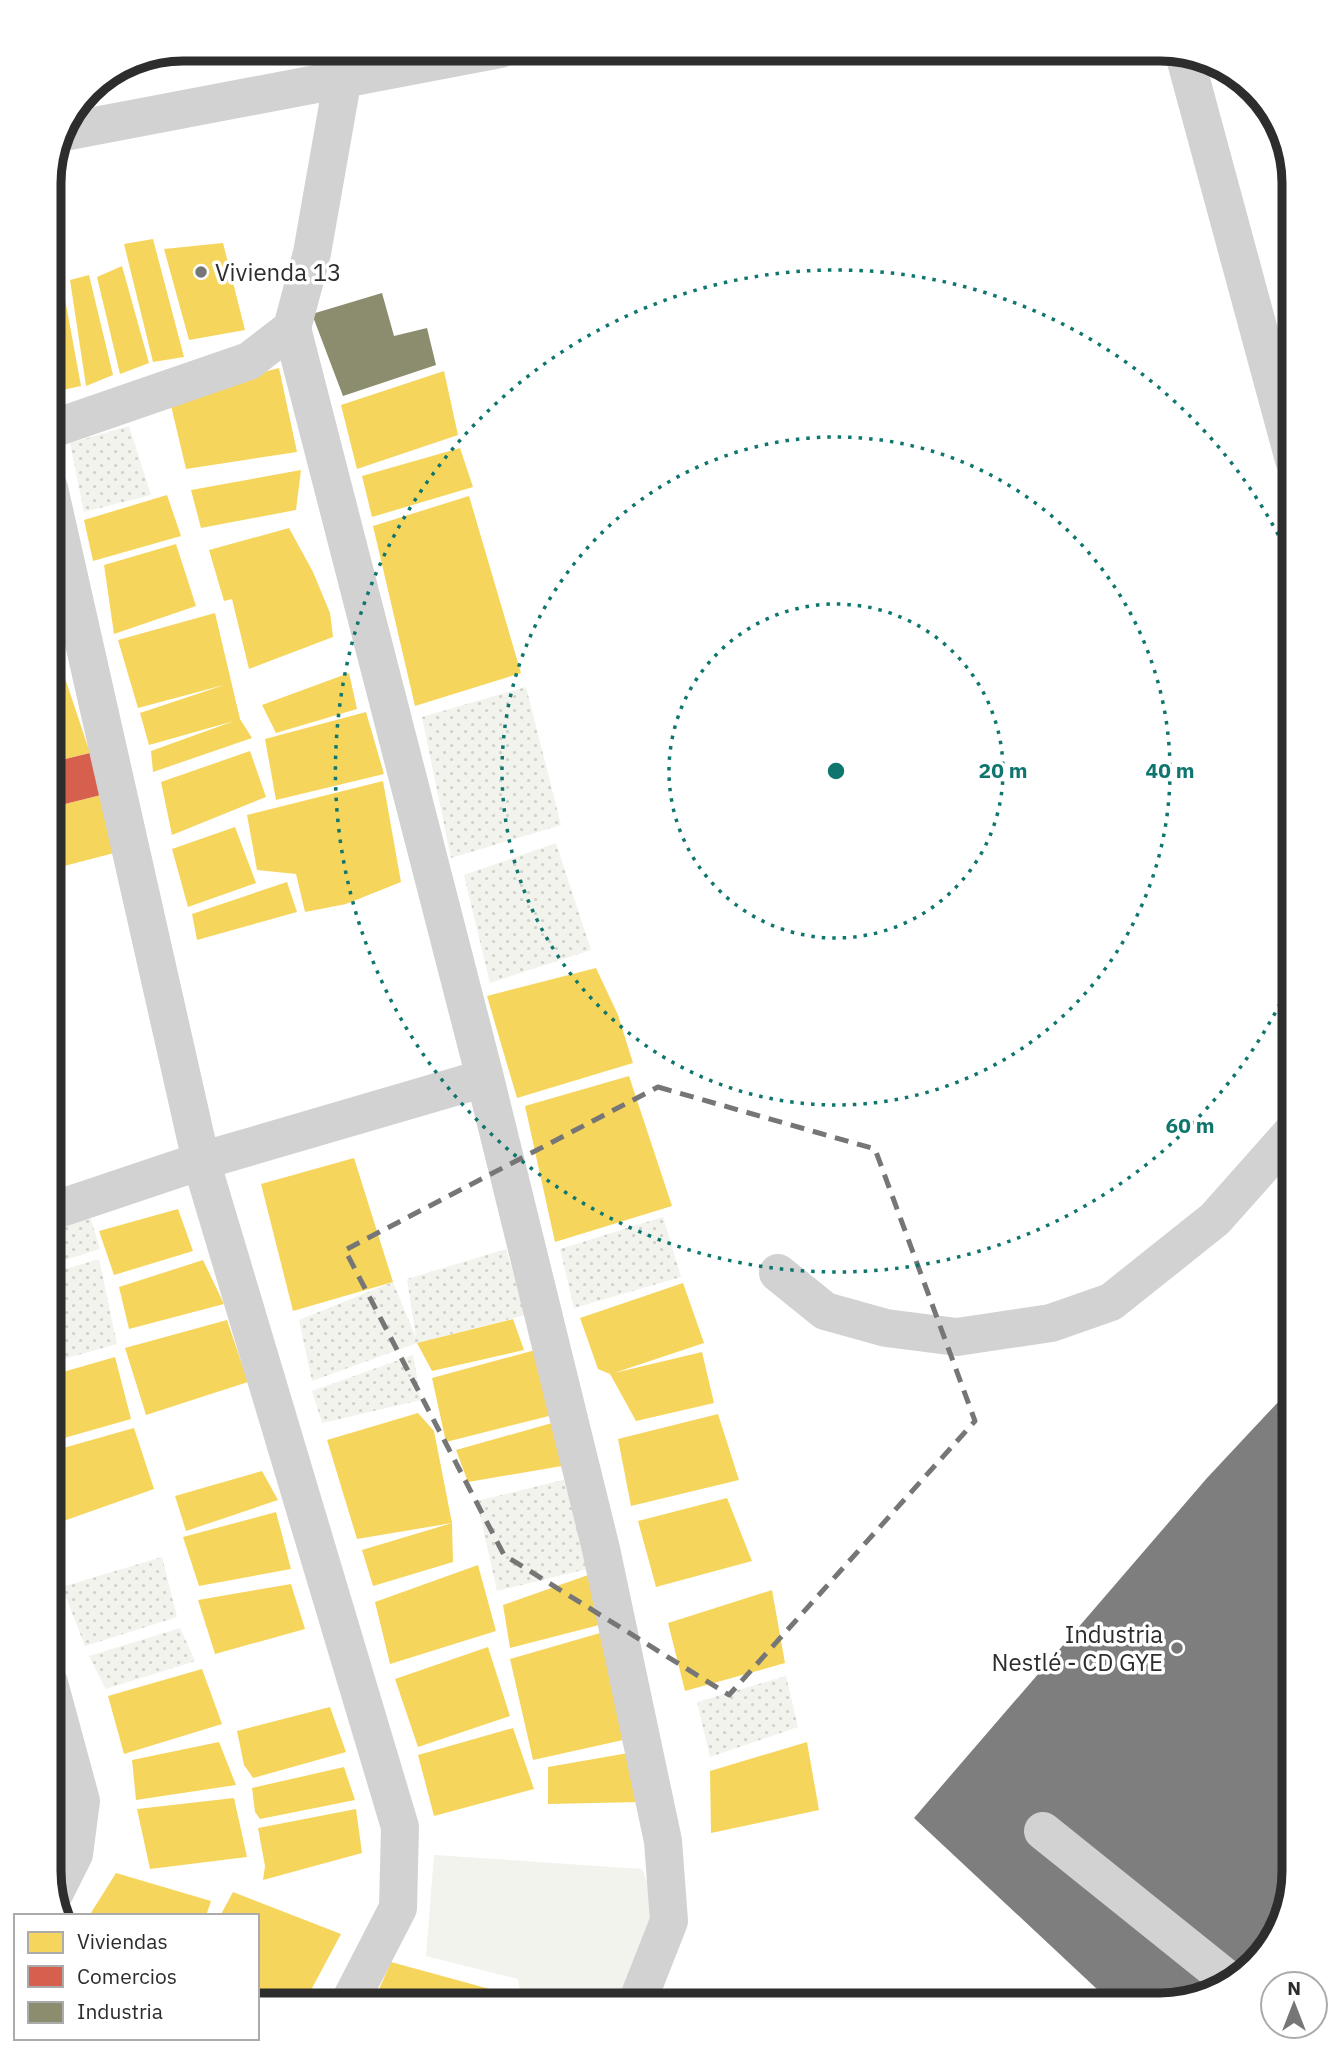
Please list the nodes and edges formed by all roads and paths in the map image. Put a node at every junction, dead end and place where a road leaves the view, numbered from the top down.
1 (431, 61) edge
2 (1187, 65) edge
3 (343, 77) junction
4 (74, 130) edge
5 (292, 328) junction
6 (1282, 416) edge
7 (62, 426) edge
8 (62, 545) edge
9 (485, 1078) junction
10 (1282, 1144) edge
11 (201, 1161) junction
12 (61, 1208) edge
13 (778, 1273) dead end
14 (61, 1728) edge
15 (1043, 1831) dead end
16 (62, 1879) edge
17 (1222, 1975) edge
18 (355, 1992) edge
19 (641, 1992) edge

1 - 3 street
2 - 6 street
3 - 4 street
3 - 5 street
5 - 7 street
5 - 9 street
8 - 11 street
9 - 11 street
9 - 19 street
10 - 13 street
11 - 12 street
11 - 18 street
14 - 16 street
15 - 17 street

